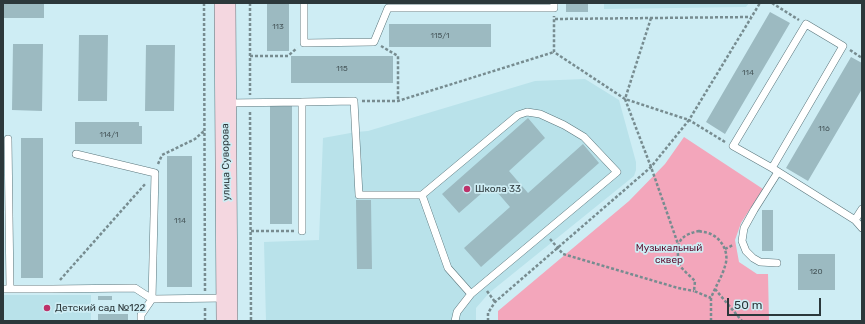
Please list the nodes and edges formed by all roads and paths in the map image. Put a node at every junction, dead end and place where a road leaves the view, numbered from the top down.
1 (204, 3) edge
2 (225, 3) edge
3 (250, 3) edge
4 (304, 3) edge
5 (554, 3) edge
6 (760, 3) edge
7 (772, 3) edge
8 (751, 17) junction
9 (651, 18) junction
10 (554, 19) dead end
11 (806, 24) junction
12 (374, 42) junction
13 (304, 43) junction
14 (843, 46) junction
15 (554, 52) dead end
16 (250, 56) junction
17 (862, 58) edge
18 (354, 101) junction
19 (398, 101) junction
20 (302, 102) junction
21 (226, 103) junction
22 (250, 103) junction
23 (205, 130) junction
24 (8, 139) dead end
25 (733, 146) junction
26 (76, 154) dead end
27 (775, 170) junction
28 (155, 173) junction
29 (422, 195) junction
30 (862, 209) edge
31 (855, 220) junction
32 (862, 228) edge
33 (250, 231) junction
34 (302, 231) joint
35 (544, 233) junction
36 (678, 244) junction
37 (777, 264) dead end
38 (6, 289) edge
39 (714, 289) junction
40 (52, 290) junction
41 (694, 291) junction
42 (471, 294) junction
43 (228, 298) junction
44 (711, 298) junction
45 (152, 299) junction
46 (205, 299) junction
47 (141, 321) edge
48 (206, 321) edge
49 (228, 321) edge
50 (251, 321) edge
51 (455, 321) edge
52 (711, 321) edge
53 (742, 321) edge

1 - 23 path
2 - 21 main road, улица Суворова
3 - 16 path
4 - 13 lane
5 - 12 lane
6 - 8 path
7 - 11 path
8 - 9 path
8 - 25 path
9 - 10 path
9 - 36 path
11 - 14 lane
11 - 25 lane
12 - 13 lane
12 - 19 path
13 - 16 path
14 - 17 path
14 - 27 lane
15 - 19 path
16 - 22 path
18 - 19 path
18 - 20 lane
18 - 29 lane
20 - 22 lane
20 - 34 lane
21 - 22 lane
21 - 43 main road, улица Суворова
22 - 33 path
23 - 28 path
23 - 46 path
24 - 38 lane
25 - 27 lane
26 - 28 lane
27 - 31 lane
27 - 37 lane
28 - 40 path
28 - 45 lane
29 - 35 lane
29 - 42 lane
30 - 31 lane
31 - 32 lane
33 - 34 path
33 - 50 path
35 - 41 path
35 - 42 lane
36 - 39 path
36 - 41 path
38 - 40 lane
39 - 44 path
39 - 53 path
40 - 45 lane
41 - 44 path
42 - 51 lane
43 - 46 lane
43 - 49 main road, улица Суворова
44 - 52 path
45 - 46 lane
45 - 47 lane
46 - 48 path

